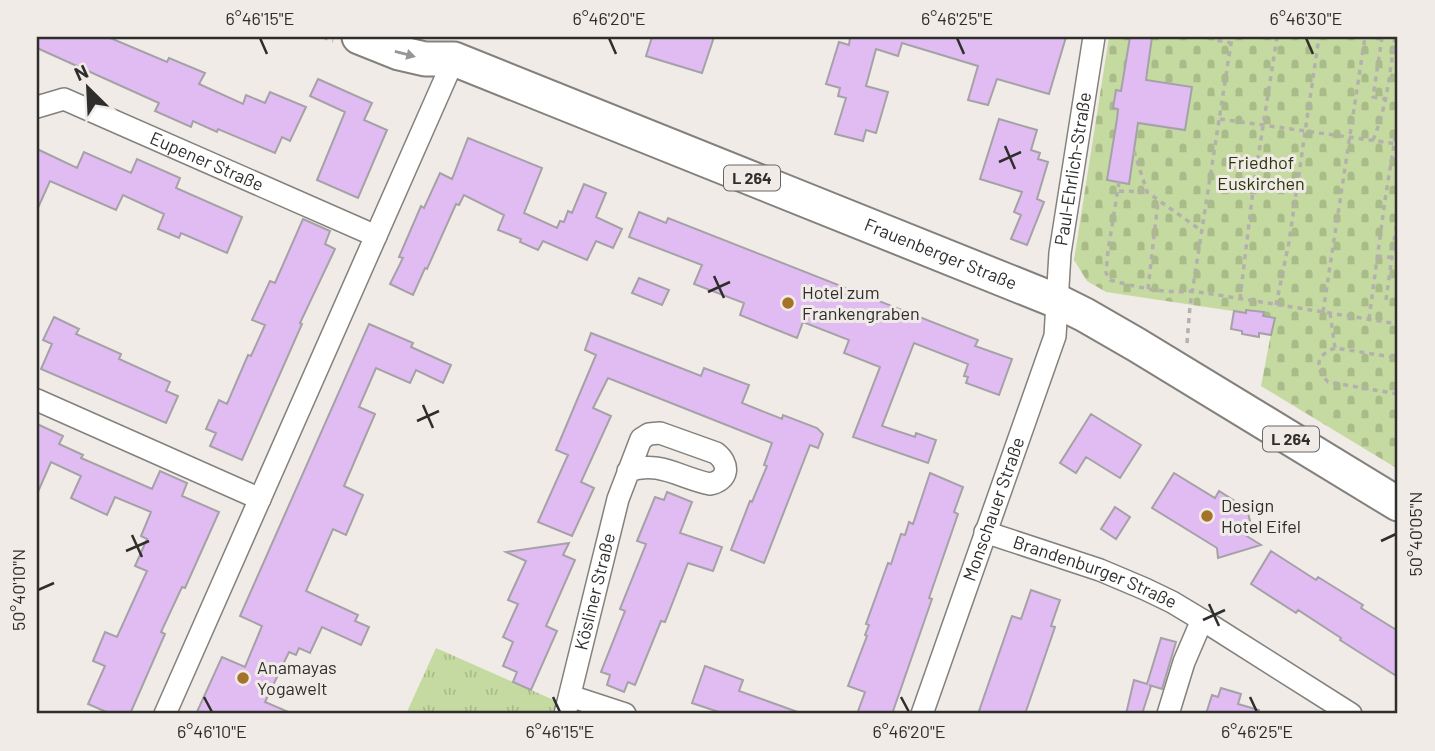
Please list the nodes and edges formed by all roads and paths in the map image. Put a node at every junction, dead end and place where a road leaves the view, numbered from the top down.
1 (359, 37) edge
2 (1094, 37) edge
3 (1208, 37) edge
4 (1232, 37) edge
5 (1277, 37) edge
6 (1320, 37) edge
7 (1365, 37) edge
8 (1382, 37) edge
9 (1395, 37) edge
10 (1231, 43) junction
11 (442, 48) edge
12 (1386, 99) junction
13 (37, 107) edge
14 (1220, 119) junction
15 (1398, 120) edge
16 (1263, 125) junction
17 (1306, 130) junction
18 (1350, 136) junction
19 (1373, 140) junction
20 (1396, 143) edge
21 (1134, 151) dead end
22 (1119, 182) dead end
23 (1119, 191) junction
24 (1147, 192) junction
25 (1158, 201) junction
26 (1398, 213) edge
27 (1202, 231) junction
28 (376, 236) junction
29 (1377, 256) junction
30 (1392, 258) junction
31 (1398, 258) edge
32 (1148, 289) junction
33 (1193, 291) junction
34 (1240, 299) junction
35 (1386, 300) dead end
36 (1057, 301) junction
37 (1276, 305) junction
38 (1323, 312) junction
39 (1330, 313) junction
40 (1368, 319) junction
41 (1398, 324) edge
42 (1335, 348) junction
43 (1398, 358) edge
44 (1184, 373) junction
45 (1398, 394) edge
46 (37, 400) edge
47 (628, 471) dead end
48 (260, 499) junction
49 (1398, 504) edge
50 (985, 532) junction
51 (1202, 620) junction
52 (567, 705) edge
53 (165, 714) edge
54 (625, 714) edge
55 (922, 714) edge
56 (1168, 714) edge
57 (1351, 714) edge

1 -> 11 main road, Frauenberger Straße / L 264
2 - 36 street, Paul-Ehrlich-Straße
3 - 10 path
4 - 10 path
5 - 16 path
6 - 17 path
7 - 18 path
8 - 12 path
9 - 12 path
10 - 14 path
11 - 28 street
11 - 36 main road, Frauenberger Straße / L 264
12 - 19 path
13 - 28 street, Eupener Straße
14 - 16 path
14 - 27 path
15 - 20 path
16 - 17 path
16 - 34 path
17 - 18 path
17 - 37 path
18 - 19 path
18 - 38 path
19 - 20 path
20 - 29 path
21 - 24 path
22 - 23 path
23 - 24 path
23 - 32 path
24 - 25 path
25 - 27 path
25 - 32 path
26 - 30 path
27 - 33 path
28 - 48 street
29 - 30 path
29 - 40 path
30 - 31 path
30 - 35 path
32 - 33 path
33 - 34 path
33 - 44 path
34 - 37 path
36 - 44 main road, Frauenberger Straße / L 264
36 - 50 street, Monschauer Straße
37 - 38 path
38 - 39 path
39 - 40 path
39 - 42 path
40 - 41 path
42 - 43 path
42 - 45 path
44 - 49 main road, Frauenberger Straße / L 264
46 - 48 street
47 - 52 street, Kösliner Straße
48 - 53 street
50 - 51 street, Brandenburger Straße
50 - 55 street, Monschauer Straße
51 - 56 street
51 - 57 street, Brandenburger Straße
52 - 54 street

